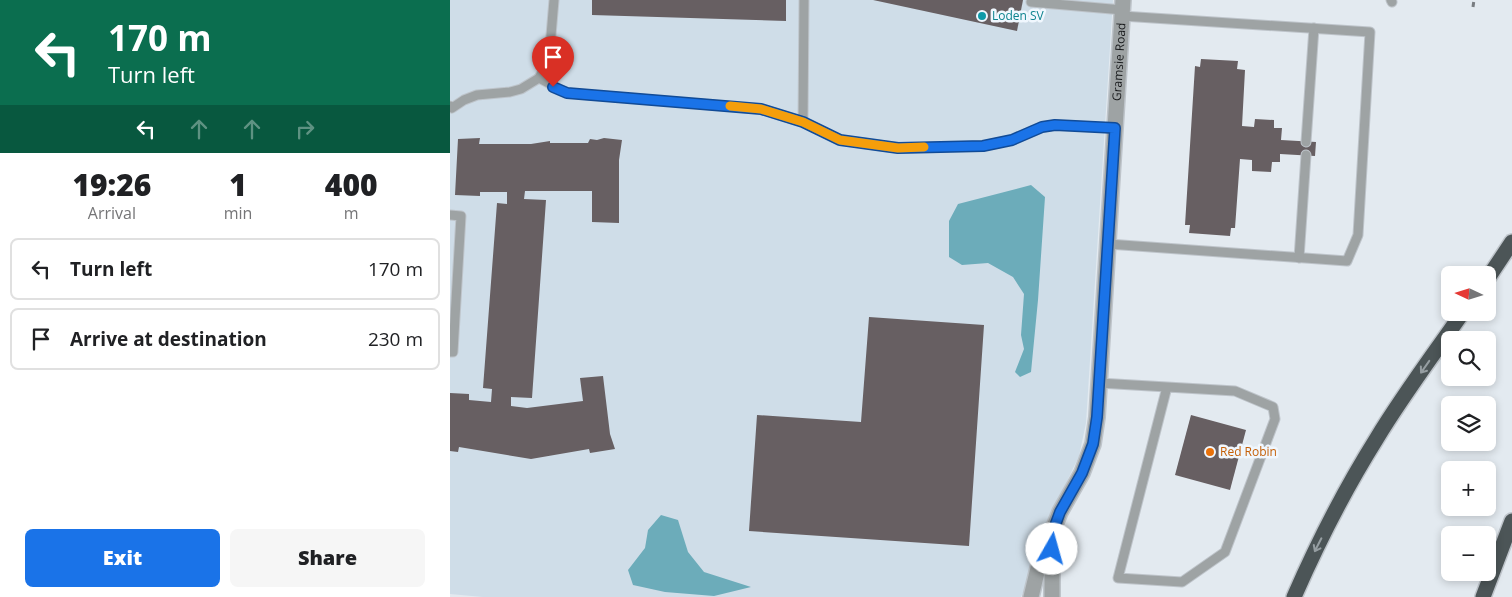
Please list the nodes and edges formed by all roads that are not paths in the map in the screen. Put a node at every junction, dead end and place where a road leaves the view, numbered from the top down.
1 (554, 0) edge
2 (804, 0) edge
3 (1031, 2) dead end
4 (1123, 9) edge
5 (1314, 28) junction
6 (539, 78) junction
7 (451, 108) edge
8 (803, 122) junction
9 (1115, 128) junction
10 (1306, 142) dead end
11 (1306, 155) dead end
12 (450, 215) edge
13 (1512, 242) edge
14 (1108, 244) junction
15 (1300, 258) junction
16 (1496, 266) edge
17 (1457, 321) edge
18 (450, 352) edge
19 (1099, 383) junction
20 (1167, 387) junction
21 (1512, 521) edge
22 (1052, 534) junction
23 (1031, 597) edge
24 (1052, 597) edge
25 (1294, 597) edge
26 (1483, 597) edge

1 - 6 lane
2 - 8 lane
3 - 4 lane
4 - 5 lane
4 - 9 street, Gramsie Road
5 - 10 lane
5 - 15 lane
6 - 7 lane
6 - 8 lane
8 - 9 lane
9 - 14 street, Gramsie Road
11 - 15 lane
12 - 18 lane
13 - 16 highway
14 - 15 lane
14 - 19 street, Gramsie Road
17 -> 25 highway
19 - 20 lane
19 - 22 street, Gramsie Road
20 - 20 lane
21 - 26 highway
22 - 23 street, Gramsie Road
22 - 24 street, Gramsie Road

